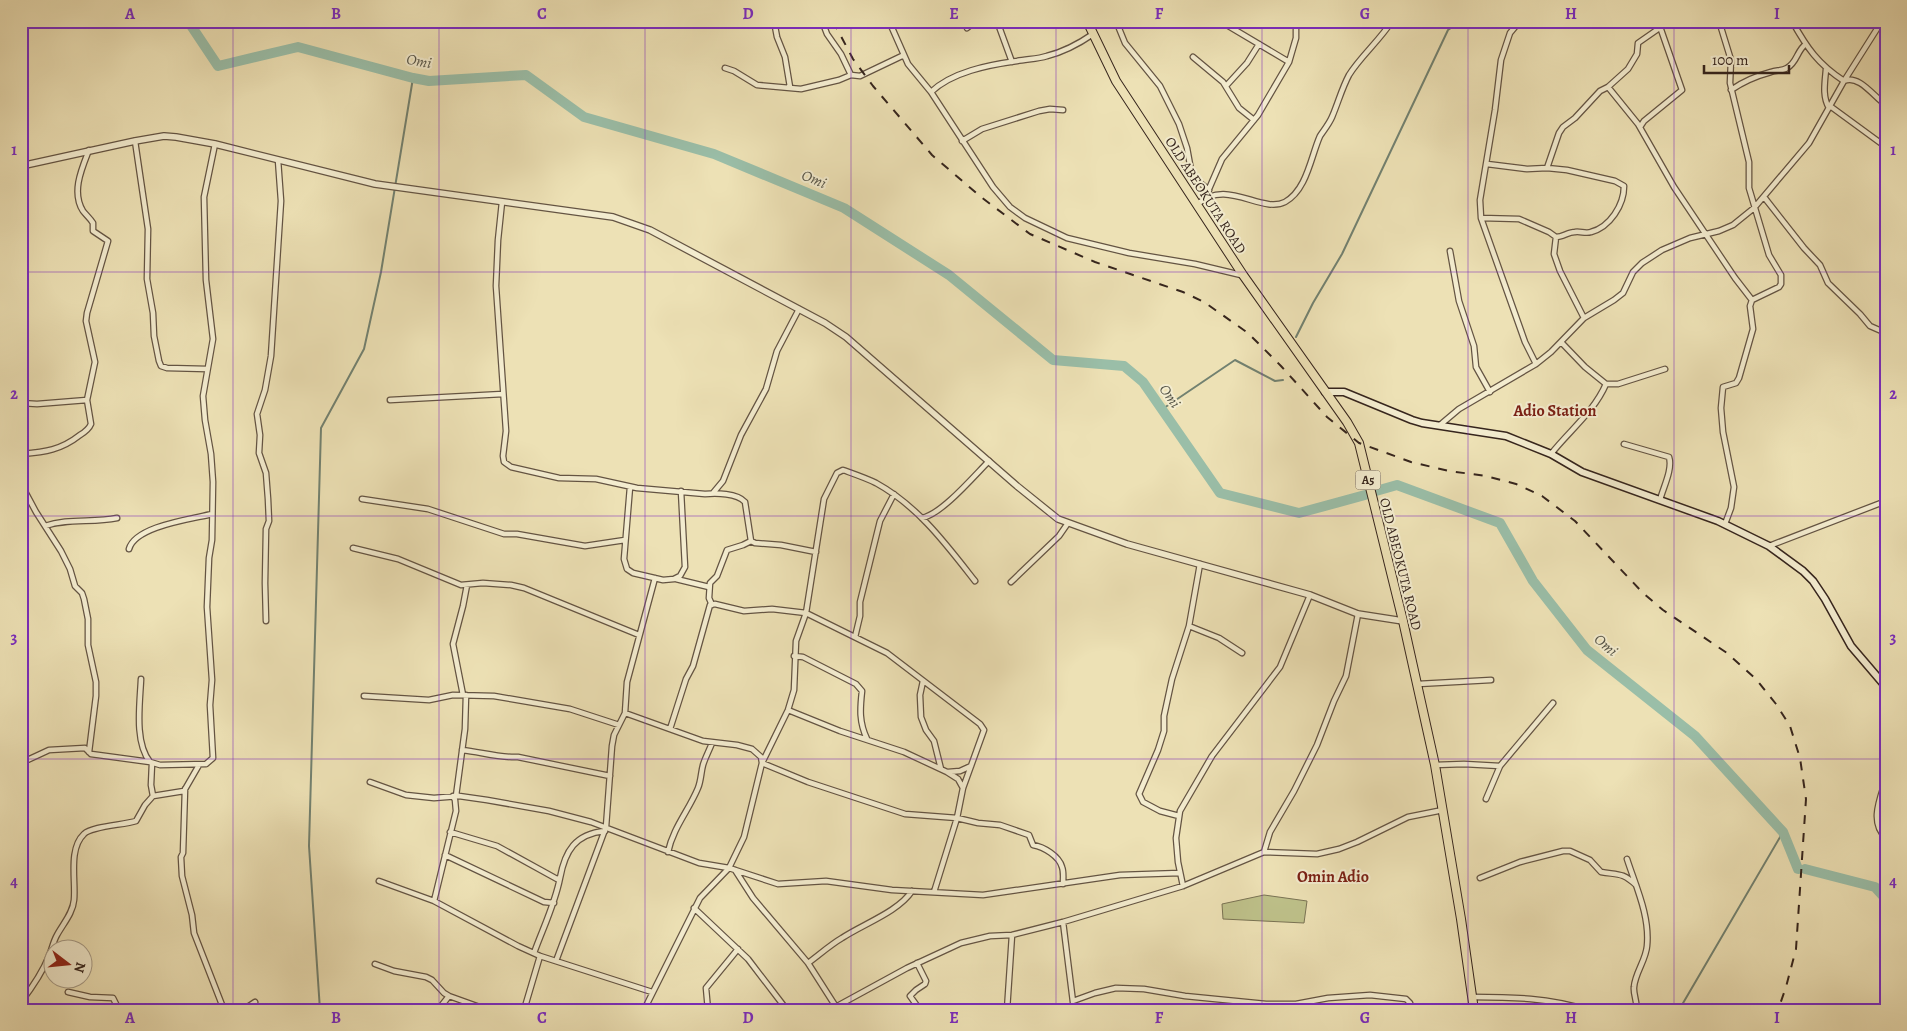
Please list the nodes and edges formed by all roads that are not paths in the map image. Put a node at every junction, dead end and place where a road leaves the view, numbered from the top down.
1 (774, 21) edge
2 (822, 21) edge
3 (889, 21) edge
4 (976, 21) edge
5 (997, 21) edge
6 (1087, 21) edge
7 (1116, 21) edge
8 (1220, 21) edge
9 (1296, 21) edge
10 (1392, 21) edge
11 (1520, 21) edge
12 (1658, 21) edge
13 (1719, 21) edge
14 (1792, 21) edge
15 (1869, 21) edge
16 (1882, 21) edge
17 (1661, 27) junction
18 (1879, 27) junction
19 (967, 28) dead end
20 (1886, 30) edge
21 (1093, 34) junction
22 (1259, 44) junction
23 (1806, 44) junction
24 (904, 55) junction
25 (1194, 57) dead end
26 (1012, 62) junction
27 (1289, 62) junction
28 (725, 68) dead end
29 (1826, 69) junction
30 (851, 75) junction
31 (1844, 81) junction
32 (1226, 86) junction
33 (790, 87) junction
34 (1608, 87) junction
35 (1731, 90) junction
36 (930, 92) junction
37 (1886, 105) edge
38 (1829, 107) junction
39 (1063, 110) dead end
40 (1254, 120) junction
41 (1640, 127) junction
42 (135, 141) junction
43 (962, 141) junction
44 (215, 144) junction
45 (1886, 147) edge
46 (89, 150) junction
47 (278, 160) junction
48 (1487, 164) junction
49 (21, 166) edge
50 (1547, 168) junction
51 (1208, 190) junction
52 (1764, 197) junction
53 (1205, 198) junction
54 (502, 202) junction
55 (1198, 204) junction
56 (1754, 208) junction
57 (1481, 218) junction
58 (1706, 234) junction
59 (1556, 237) junction
60 (1450, 251) dead end
61 (1243, 275) junction
62 (1752, 300) junction
63 (799, 309) junction
64 (1584, 318) junction
65 (1886, 333) edge
66 (1561, 342) junction
67 (21, 364) edge
68 (1536, 364) junction
69 (207, 369) junction
70 (1664, 369) dead end
71 (1606, 384) junction
72 (1325, 392) junction
73 (1490, 392) junction
74 (503, 394) junction
75 (87, 400) junction
76 (390, 400) dead end
77 (21, 401) edge
78 (21, 407) edge
79 (1440, 425) junction
80 (1624, 444) dead end
81 (22, 454) edge
82 (1551, 454) junction
83 (988, 461) junction
84 (21, 465) edge
85 (21, 484) edge
86 (630, 486) junction
87 (681, 491) junction
88 (713, 493) junction
89 (894, 494) junction
90 (362, 499) dead end
91 (1660, 500) junction
92 (1886, 501) edge
93 (212, 514) junction
94 (117, 518) dead end
95 (922, 518) junction
96 (1068, 523) junction
97 (1725, 524) junction
98 (45, 526) junction
99 (625, 540) junction
100 (751, 541) junction
101 (1769, 546) junction
102 (353, 548) dead end
103 (129, 549) dead end
104 (816, 552) junction
105 (1200, 564) junction
106 (655, 578) junction
107 (675, 578) junction
108 (975, 581) dead end
109 (1011, 582) dead end
110 (467, 585) junction
111 (709, 587) junction
112 (1310, 595) junction
113 (712, 605) junction
114 (806, 613) junction
115 (1358, 614) junction
116 (266, 621) dead end
117 (1403, 621) junction
118 (1189, 626) junction
119 (639, 635) junction
120 (855, 637) junction
121 (1242, 653) dead end
122 (794, 656) junction
123 (141, 679) dead end
124 (922, 680) junction
125 (1492, 680) dead end
126 (1418, 684) junction
127 (1886, 687) edge
128 (464, 695) junction
129 (364, 696) dead end
130 (1553, 703) dead end
131 (788, 710) junction
132 (625, 714) junction
133 (619, 725) junction
134 (670, 729) junction
135 (867, 739) junction
136 (712, 743) junction
137 (462, 750) junction
138 (89, 752) junction
139 (151, 762) junction
140 (21, 763) edge
141 (762, 763) junction
142 (199, 765) junction
143 (1435, 765) junction
144 (971, 766) junction
145 (1500, 766) junction
146 (941, 769) junction
147 (946, 772) junction
148 (610, 776) junction
149 (1886, 779) edge
150 (370, 782) dead end
151 (185, 788) junction
152 (963, 788) junction
153 (153, 796) junction
154 (454, 796) junction
155 (1486, 799) dead end
156 (1442, 810) junction
157 (1179, 816) junction
158 (957, 818) junction
159 (606, 829) junction
160 (450, 832) junction
161 (1886, 838) edge
162 (668, 852) junction
163 (1264, 852) junction
164 (445, 855) junction
165 (1627, 859) dead end
166 (729, 868) junction
167 (735, 870) junction
168 (1180, 873) junction
169 (560, 878) junction
170 (1480, 878) dead end
171 (379, 881) dead end
172 (1062, 884) junction
173 (1636, 885) junction
174 (1183, 886) junction
175 (912, 891) junction
176 (934, 892) junction
177 (434, 901) junction
178 (554, 903) junction
179 (694, 908) junction
180 (1063, 922) junction
181 (1012, 935) junction
182 (738, 949) junction
183 (534, 953) junction
184 (540, 956) junction
185 (556, 961) junction
186 (808, 963) junction
187 (917, 963) junction
188 (375, 964) dead end
189 (68, 992) dead end
190 (652, 992) junction
191 (448, 996) junction
192 (1473, 997) junction
193 (1073, 1001) junction
194 (21, 1002) edge
195 (255, 1002) dead end
196 (837, 1008) edge
197 (115, 1010) edge
198 (224, 1010) edge
199 (243, 1010) edge
200 (438, 1010) edge
201 (488, 1010) edge
202 (524, 1010) edge
203 (644, 1010) edge
204 (708, 1010) edge
205 (787, 1010) edge
206 (830, 1010) edge
207 (920, 1010) edge
208 (1007, 1010) edge
209 (1074, 1010) edge
210 (1412, 1010) edge
211 (1474, 1010) edge
212 (1587, 1010) edge
213 (1636, 1010) edge

1 - 33 street
2 - 30 street
3 - 24 street
4 - 19 street
5 - 26 street
6 - 21 highway, OLD ABEOKUTA ROAD / A5
7 - 51 street
8 - 22 street
9 - 27 street
10 - 53 street
11 - 48 street
12 - 17 street
13 - 35 street
14 - 23 street
15 - 18 street
16 - 18 street
17 - 34 street
17 - 41 street
18 - 20 street
18 - 31 street
21 - 26 street
21 - 55 highway, OLD ABEOKUTA ROAD / A5
22 - 27 street
22 - 32 street
23 - 29 street
23 - 35 street
24 - 30 street
24 - 36 street
25 - 32 street
26 - 36 street
27 - 40 street
28 - 33 street
29 - 31 street
29 - 38 street
30 - 33 street
31 - 37 street
31 - 38 street
32 - 40 street
34 - 41 street
34 - 50 street
35 - 56 street
36 - 43 street
38 - 45 street
38 - 52 street
39 - 43 street
40 - 51 street
41 - 58 street
42 - 44 street
42 - 46 street
42 - 69 street
43 - 61 street
44 - 47 street
44 - 69 street
46 - 49 street
46 - 75 street
47 - 54 street
47 - 116 street
48 - 50 street
48 - 57 street
50 - 59 street
51 - 53 street
52 - 56 street
52 - 65 street
53 - 55 street
54 - 63 street
54 - 74 street
55 - 61 highway, OLD ABEOKUTA ROAD / A5
56 - 58 street
56 - 62 street
57 - 59 street
57 - 68 street
58 - 62 street
58 - 64 street
59 - 64 street
60 - 73 street
61 - 72 highway, OLD ABEOKUTA ROAD / A5
62 - 97 street
63 - 83 street
63 - 88 street
64 - 66 street
66 - 68 street
66 - 71 street
67 - 77 street
68 - 73 street
69 - 93 street
70 - 71 street
71 - 82 street
72 - 79 main road
72 - 117 highway, OLD ABEOKUTA ROAD / A5
73 - 79 street
74 - 76 street
74 - 86 street
75 - 77 street
75 - 81 street
78 - 81 street
79 - 82 main road
80 - 91 street
81 - 84 street
82 - 91 main road
83 - 95 street
83 - 96 street
85 - 98 street
86 - 87 street
86 - 99 street
87 - 88 street
87 - 107 street
88 - 100 street
89 - 95 street
89 - 104 street
89 - 120 street
90 - 99 street
91 - 97 main road
92 - 101 street
93 - 103 street
93 - 142 street
94 - 98 street
95 - 108 street
96 - 105 street
96 - 109 street
97 - 101 main road
98 - 138 street
99 - 106 street
100 - 104 street
100 - 111 street
101 - 127 main road
102 - 110 street
104 - 114 street
105 - 112 street
105 - 118 street
106 - 107 street
106 - 119 street
107 - 111 street
110 - 119 street
110 - 128 street
111 - 113 street
112 - 115 street
112 - 157 street
113 - 114 street
113 - 134 street
114 - 120 street
114 - 122 street
115 - 117 street
115 - 163 street
117 - 126 highway, OLD ABEOKUTA ROAD / A5
118 - 121 street
118 - 157 street
119 - 132 street
120 - 124 street
122 - 131 street
122 - 135 street
123 - 139 street
124 - 144 street
124 - 146 street
125 - 126 street
126 - 143 highway, OLD ABEOKUTA ROAD / A5
128 - 129 street
128 - 133 street
128 - 137 street
130 - 145 street
131 - 135 street
131 - 141 street
132 - 133 street
132 - 134 street
133 - 148 street
134 - 136 street
135 - 146 street
136 - 141 street
136 - 162 street
137 - 148 street
137 - 154 street
138 - 139 street
138 - 140 street
139 - 142 street
139 - 153 street
141 - 158 street
141 - 166 street
142 - 151 street
143 - 145 street
143 - 156 highway, OLD ABEOKUTA ROAD / A5
144 - 147 street
144 - 152 street
145 - 155 street
146 - 147 street
147 - 152 street
148 - 159 street
149 - 161 street
150 - 154 street
151 - 153 street
151 - 198 street
152 - 158 street
153 - 194 street
154 - 159 street
154 - 160 street
156 - 163 street
156 - 192 highway, OLD ABEOKUTA ROAD / A5
157 - 168 street
158 - 172 street
158 - 176 street
159 - 162 street
159 - 169 street
159 - 185 street
160 - 164 street
160 - 169 street
162 - 166 street
163 - 174 street
164 - 177 street
164 - 178 street
165 - 173 street
166 - 167 street
166 - 179 street
167 - 175 street
167 - 186 street
168 - 172 street
168 - 174 street
169 - 178 street
170 - 173 street
171 - 177 street
172 - 176 street
173 - 213 street
174 - 180 street
175 - 176 street
175 - 186 street
177 - 183 street
178 - 183 street
179 - 182 street
179 - 190 street
180 - 181 street
180 - 193 street
181 - 187 street
181 - 208 street
182 - 204 street
182 - 205 street
183 - 184 street
184 - 185 street
184 - 202 street
185 - 190 street
186 - 196 street
187 - 196 street
187 - 207 street
188 - 191 street
189 - 197 street
190 - 203 street
191 - 200 street
191 - 201 street
192 - 211 highway, OLD ABEOKUTA ROAD / A5
192 - 212 street
193 - 209 street
193 - 210 street
195 - 199 street
196 - 206 street

